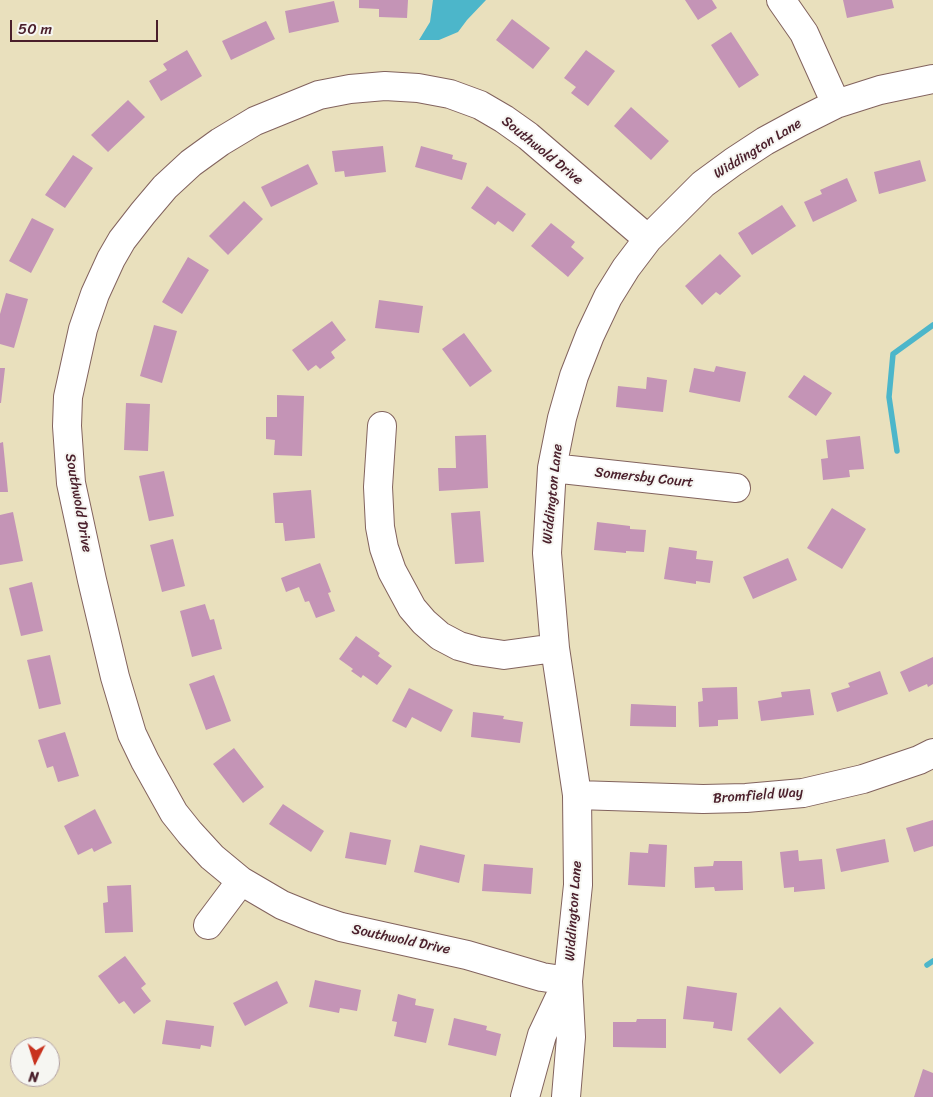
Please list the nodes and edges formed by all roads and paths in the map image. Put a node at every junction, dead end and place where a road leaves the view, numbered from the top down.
1 (781, 0) edge
2 (933, 79) edge
3 (836, 104) junction
4 (648, 239) junction
5 (382, 426) dead end
6 (552, 468) junction
7 (736, 488) dead end
8 (555, 648) junction
9 (933, 753) edge
10 (577, 795) junction
11 (241, 881) junction
12 (208, 925) dead end
13 (568, 981) junction
14 (525, 1097) edge
15 (566, 1097) edge

1 - 3 street
2 - 3 street, Widdington Lane
3 - 4 street, Widdington Lane
4 - 6 street, Widdington Lane
4 - 11 street, Southwold Drive
5 - 8 street
6 - 7 street, Somersby Court
6 - 8 street, Widdington Lane
8 - 10 street, Widdington Lane
9 - 10 street, Bromfield Way
10 - 13 street, Widdington Lane
11 - 12 street
11 - 13 street, Southwold Drive
13 - 14 street, Widdington Lane
13 - 15 street, Widdington Lane

